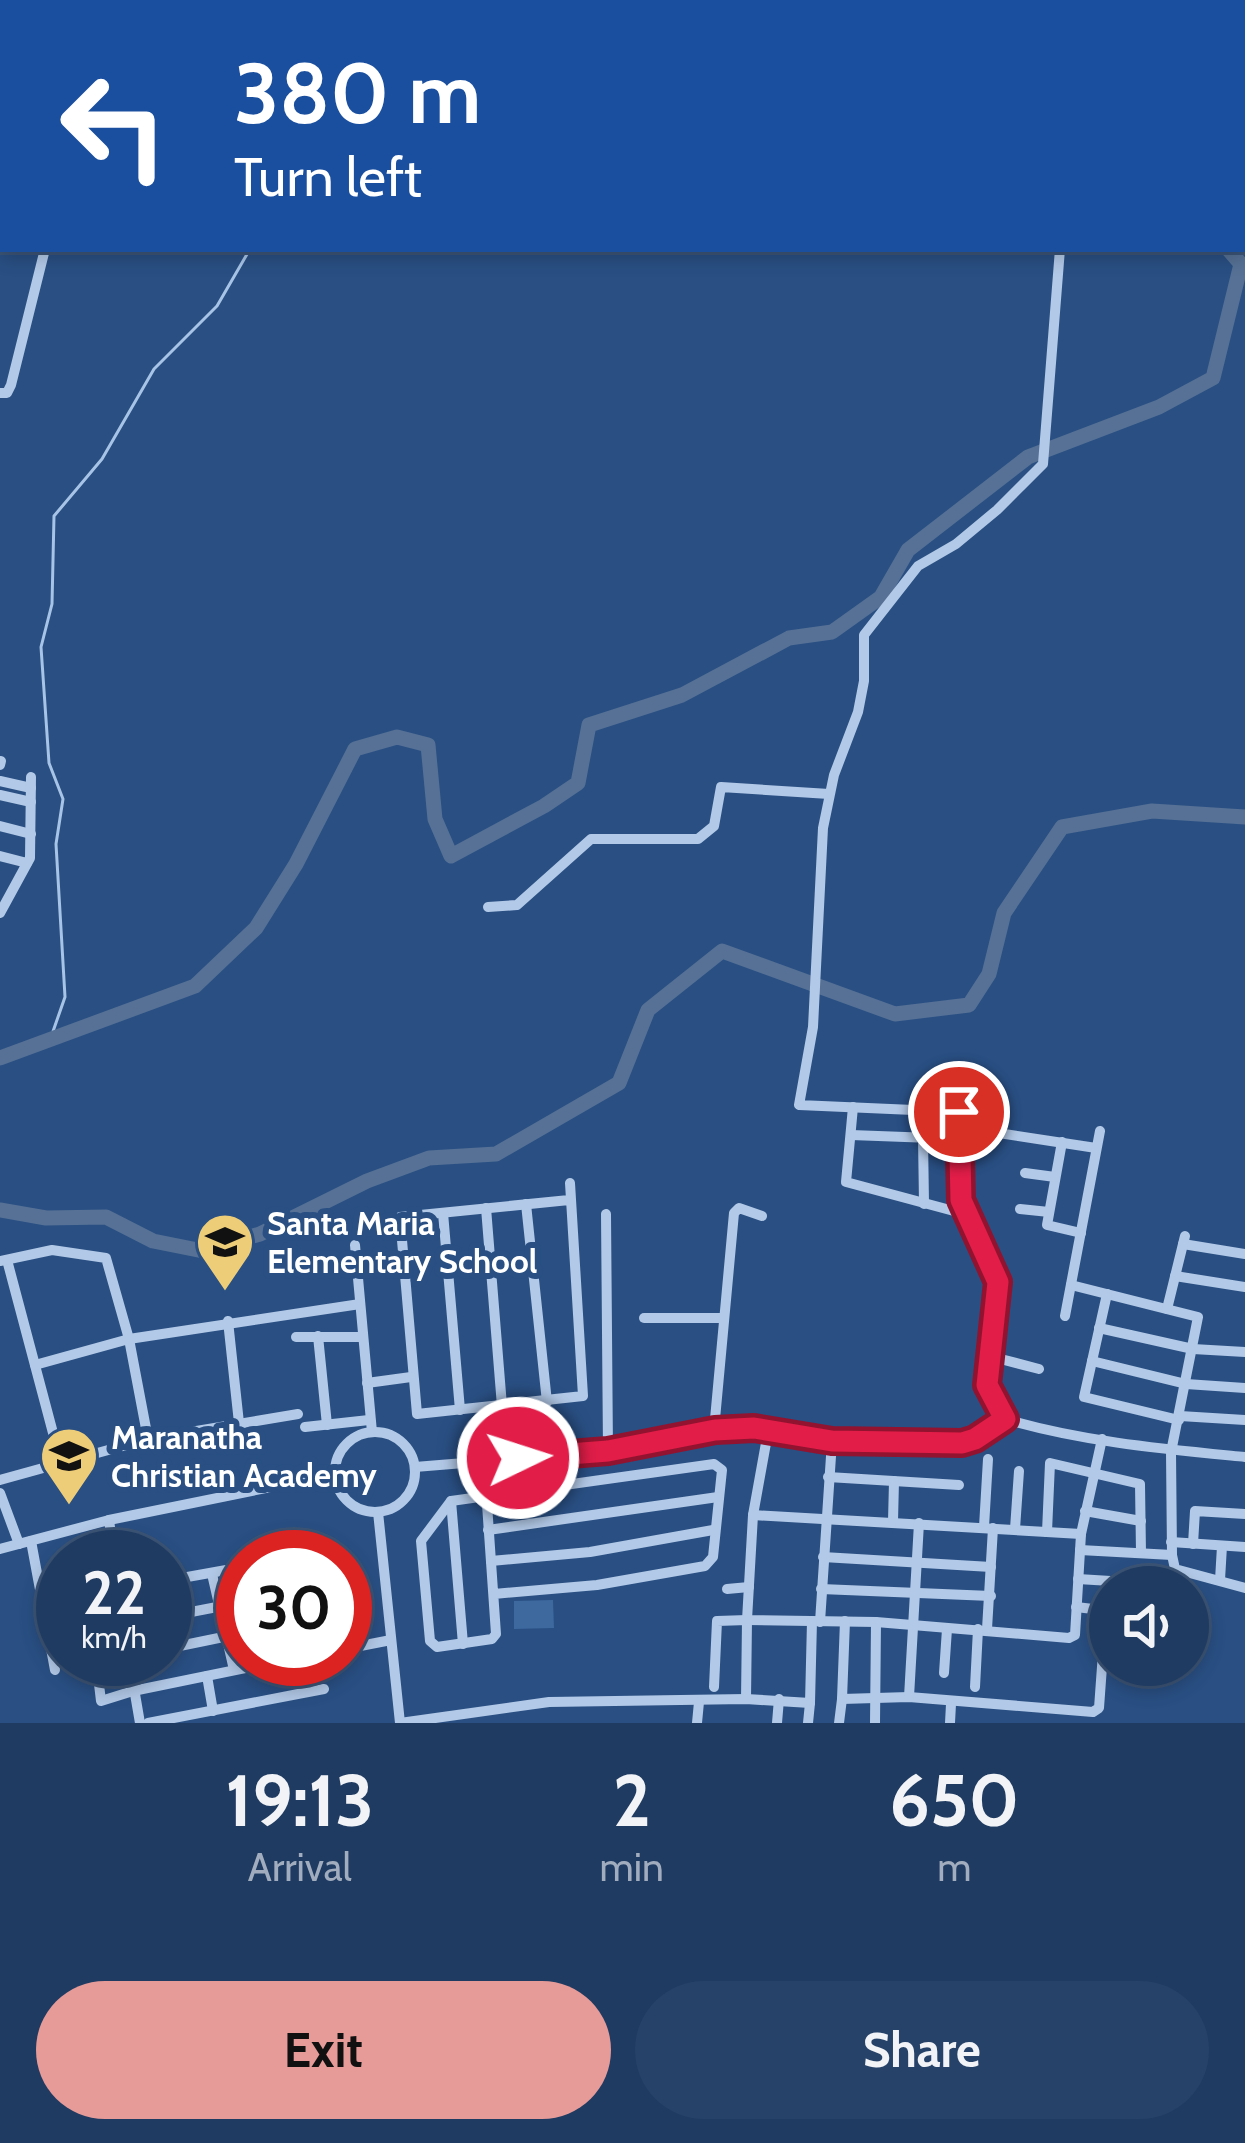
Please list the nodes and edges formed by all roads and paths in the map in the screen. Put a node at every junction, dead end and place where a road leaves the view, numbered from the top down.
1 (44, 252) edge
2 (1060, 252) edge
3 (0, 394) edge
4 (5, 764) edge
5 (4, 782) edge
6 (830, 794) junction
7 (0, 795) edge
8 (32, 802) junction
9 (0, 826) edge
10 (31, 834) junction
11 (0, 856) edge
12 (27, 863) junction
13 (7, 887) edge
14 (488, 907) dead end
15 (0, 914) edge
16 (853, 1107) junction
17 (1100, 1131) dead end
18 (959, 1132) junction
19 (851, 1135) junction
20 (923, 1138) junction
21 (1061, 1142) junction
22 (1096, 1148) junction
23 (1025, 1172) dead end
24 (1055, 1177) junction
25 (570, 1184) dead end
26 (569, 1200) junction
27 (526, 1204) junction
28 (924, 1204) junction
29 (486, 1208) junction
30 (1021, 1209) dead end
31 (1049, 1212) junction
32 (442, 1213) junction
33 (606, 1214) dead end
34 (965, 1214) junction
35 (762, 1216) dead end
36 (1081, 1233) junction
37 (356, 1245) dead end
38 (1245, 1254) edge
39 (3, 1260) edge
40 (1175, 1276) junction
41 (1071, 1285) junction
42 (1245, 1286) edge
43 (1107, 1294) junction
44 (360, 1304) junction
45 (1167, 1310) junction
46 (1065, 1316) dead end
47 (644, 1318) dead end
48 (722, 1318) junction
49 (228, 1322) junction
50 (1099, 1328) junction
51 (318, 1336) junction
52 (296, 1337) dead end
53 (363, 1337) junction
54 (130, 1339) junction
55 (1192, 1348) junction
56 (1245, 1352) edge
57 (989, 1356) junction
58 (1092, 1361) junction
59 (35, 1365) junction
60 (1039, 1369) dead end
61 (411, 1378) junction
62 (367, 1384) junction
63 (1186, 1384) junction
64 (1245, 1388) edge
65 (547, 1402) junction
66 (502, 1406) junction
67 (460, 1410) junction
68 (298, 1414) dead end
69 (1179, 1418) junction
70 (1005, 1419) junction
71 (1245, 1420) edge
72 (239, 1423) junction
73 (327, 1425) junction
74 (370, 1426) junction
75 (305, 1427) dead end
76 (715, 1430) junction
77 (768, 1432) junction
78 (148, 1439) junction
79 (1102, 1439) junction
80 (832, 1441) junction
81 (608, 1451) junction
82 (1171, 1452) junction
83 (1245, 1456) edge
84 (988, 1460) dead end
85 (1033, 1460) dead end
86 (484, 1461) junction
87 (61, 1462) junction
88 (1050, 1463) junction
89 (415, 1467) junction
90 (1019, 1471) dead end
91 (335, 1474) junction
92 (1093, 1474) junction
93 (828, 1477) junction
94 (0, 1480) edge
95 (894, 1481) junction
96 (959, 1485) dead end
97 (0, 1493) edge
98 (484, 1494) junction
99 (718, 1497) junction
100 (451, 1501) junction
101 (1085, 1511) junction
102 (378, 1512) junction
103 (1245, 1514) edge
104 (753, 1515) junction
105 (109, 1520) junction
106 (826, 1520) junction
107 (893, 1521) junction
108 (1141, 1521) junction
109 (919, 1523) junction
110 (988, 1527) junction
111 (1015, 1529) junction
112 (110, 1530) edge
113 (488, 1530) junction
114 (713, 1530) junction
115 (1047, 1532) junction
116 (1081, 1534) junction
117 (25, 1543) junction
118 (1193, 1544) junction
119 (1222, 1546) junction
120 (1245, 1547) edge
121 (1172, 1548) junction
122 (0, 1549) edge
123 (1080, 1550) junction
124 (1141, 1553) junction
125 (823, 1557) junction
126 (491, 1561) junction
127 (915, 1562) junction
128 (991, 1567) junction
129 (216, 1573) edge
130 (212, 1574) junction
131 (192, 1577) edge
132 (1078, 1579) junction
133 (1089, 1580) edge
134 (1220, 1580) junction
135 (749, 1588) junction
136 (1245, 1588) edge
137 (727, 1589) dead end
138 (821, 1589) junction
139 (36, 1590) edge
140 (216, 1593) edge
141 (914, 1593) junction
142 (494, 1594) junction
143 (991, 1596) junction
144 (1076, 1607) junction
145 (1089, 1609) edge
146 (748, 1620) junction
147 (845, 1621) junction
148 (816, 1622) junction
149 (876, 1622) junction
150 (911, 1625) junction
151 (947, 1629) junction
152 (983, 1629) junction
153 (1075, 1635) junction
154 (1089, 1637) edge
155 (391, 1640) junction
156 (372, 1643) edge
157 (463, 1644) junction
158 (944, 1672) dead end
159 (216, 1674) edge
160 (207, 1676) junction
161 (99, 1686) edge
162 (132, 1686) edge
163 (1100, 1686) edge
164 (715, 1687) dead end
165 (975, 1687) dead end
166 (324, 1689) dead end
167 (133, 1691) junction
168 (909, 1697) junction
169 (746, 1699) junction
170 (842, 1699) junction
171 (875, 1699) junction
172 (779, 1700) junction
173 (699, 1702) junction
174 (810, 1703) junction
175 (951, 1703) junction
176 (213, 1711) junction
177 (144, 1723) edge
178 (400, 1723) edge
179 (698, 1723) edge
180 (777, 1723) edge
181 (808, 1723) edge
182 (839, 1723) edge
183 (875, 1723) edge
184 (950, 1723) edge

1 - 3 street
2 - 6 street
4 - 5 street
5 - 8 street
6 - 14 street
6 - 16 street
7 - 8 street
8 - 10 street
9 - 10 street
10 - 12 street
11 - 12 street
12 - 13 street
13 - 15 street
16 - 18 street
16 - 19 street
17 - 22 street
18 - 20 street
18 - 21 street
18 - 34 street
19 - 20 street
19 - 28 street
20 - 28 street
21 - 22 street
21 - 24 street
22 - 36 street
23 - 24 street
24 - 31 street
25 - 26 street
26 - 27 street
26 - 65 street
27 - 29 street
27 - 65 street
28 - 34 street
29 - 32 street
29 - 66 street
30 - 31 street
31 - 36 street
32 - 61 street
32 - 67 street
33 - 81 street
34 - 57 street
35 - 48 street
36 - 41 street
37 - 44 street
38 - 40 street
39 - 54 street
39 - 59 street
40 - 42 street
40 - 45 street
41 - 43 street
41 - 46 street
43 - 45 street
43 - 50 street
44 - 49 street
44 - 53 street
45 - 55 street
47 - 48 street
48 - 76 street
49 - 54 street
49 - 72 street
50 - 55 street
50 - 58 street
51 - 52 street
51 - 53 street
51 - 73 street
53 - 62 street
54 - 59 street
54 - 78 street
55 - 56 street
55 - 63 street
57 - 60 street
57 - 70 street
58 - 63 street
58 - 69 street
59 - 87 street
61 - 62 street
61 - 67 street
62 - 74 street
63 - 64 street
63 - 69 street
65 - 66 street
66 - 67 street
68 - 72 street
69 - 71 street
69 - 82 street
70 - 79 street
70 - 80 street
72 - 78 street
73 - 74 street
73 - 75 street
74 - 89 street
74 - 91 street
76 - 77 street
76 - 81 street
77 - 80 street
77 - 104 street
78 - 87 street
79 - 82 street
79 - 92 street
80 - 93 street
81 - 86 street
82 - 83 street
82 - 121 street
84 - 110 street
85 - 88 street
86 - 89 street
86 - 98 street
87 - 94 street
88 - 92 street
88 - 115 street
89 - 102 street
90 - 111 street
91 - 102 street
91 - 105 street
92 - 101 street
92 - 108 street
93 - 95 street
93 - 106 street
95 - 96 street
95 - 107 street
97 - 117 street
98 - 99 street
98 - 100 street
98 - 113 street
99 - 113 street
99 - 114 street
100 - 157 street
100 - 157 street
101 - 108 street
101 - 116 street
102 - 155 street
103 - 118 street
104 - 106 street
104 - 135 street
105 - 112 street
105 - 117 street
106 - 107 street
106 - 125 street
107 - 109 street
108 - 124 street
109 - 110 street
109 - 127 street
110 - 111 street
110 - 128 street
111 - 115 street
113 - 126 street
114 - 126 street
114 - 142 street
115 - 116 street
116 - 123 street
117 - 122 street
117 - 139 street
118 - 119 street
118 - 121 street
119 - 120 street
119 - 134 street
121 - 124 street
121 - 134 street
123 - 124 street
123 - 132 street
125 - 127 street
125 - 138 street
126 - 142 street
127 - 128 street
127 - 141 street
128 - 143 street
129 - 130 street
130 - 131 street
130 - 140 street
132 - 133 street
132 - 144 street
134 - 136 street
135 - 137 street
135 - 146 street
138 - 141 street
138 - 148 street
141 - 143 street
141 - 150 street
142 - 157 street
143 - 152 street
144 - 145 street
144 - 153 street
146 - 148 street
146 - 164 street
146 - 169 street
147 - 148 street
147 - 149 street
147 - 170 street
148 - 174 street
149 - 150 street
149 - 171 street
150 - 151 street
150 - 168 street
151 - 152 street
151 - 158 street
152 - 153 street
152 - 165 street
153 - 154 street
155 - 156 street
155 - 178 street
159 - 160 street
160 - 167 street
160 - 176 street
161 - 167 street
162 - 167 street
163 - 175 street
166 - 176 street
167 - 177 street
168 - 171 street
168 - 175 street
169 - 172 street
169 - 173 street
170 - 171 street
170 - 182 street
171 - 183 street
172 - 174 street
172 - 180 street
173 - 178 street
173 - 179 street
174 - 181 street
175 - 184 street
176 - 177 street

